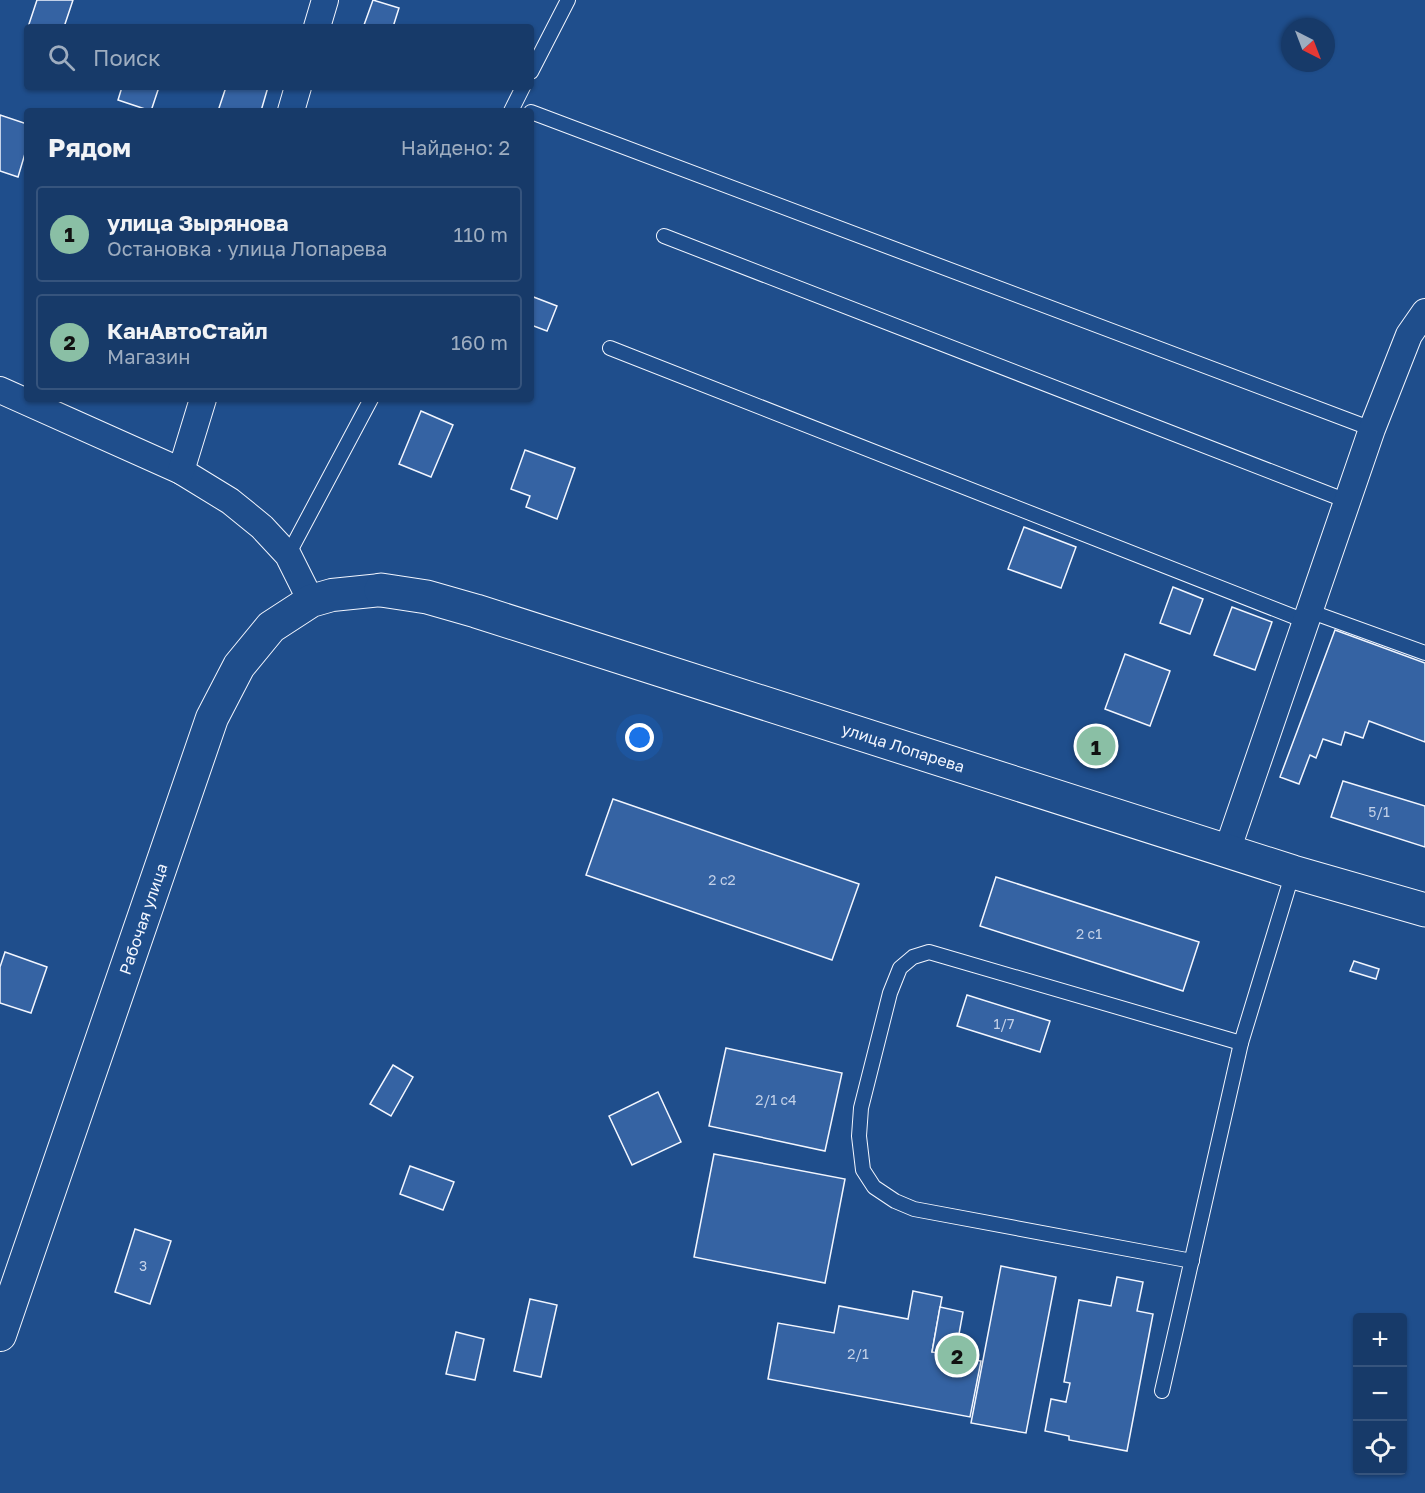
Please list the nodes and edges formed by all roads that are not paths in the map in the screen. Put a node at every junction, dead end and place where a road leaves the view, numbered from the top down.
1 (325, 0) edge
2 (568, 0) edge
3 (318, 24) edge
4 (534, 66) edge
5 (297, 90) edge
6 (521, 90) edge
7 (292, 108) edge
8 (512, 108) edge
9 (534, 113) edge
10 (664, 236) dead end
11 (1425, 312) edge
12 (610, 348) dead end
13 (0, 390) edge
14 (24, 401) edge
15 (27, 402) edge
16 (202, 402) edge
17 (369, 402) edge
18 (1372, 429) junction
19 (181, 471) junction
20 (1347, 501) junction
21 (288, 555) junction
22 (381, 590) joint
23 (311, 601) junction
24 (1307, 616) junction
25 (1425, 653) edge
26 (1227, 850) junction
27 (1293, 872) junction
28 (1425, 910) edge
29 (1241, 1043) junction
30 (1192, 1261) junction
31 (0, 1335) edge
32 (1162, 1391) dead end

1 - 3 street
2 - 4 lane
5 - 7 street
6 - 8 lane
9 - 18 lane
10 - 20 lane
11 - 18 street
12 - 24 lane
13 - 14 street
15 - 19 street
16 - 19 street
17 - 21 lane
18 - 20 street
19 - 21 street
20 - 24 street
21 - 23 street
22 - 23 street, Рабочая улица
22 - 26 main road, улица Лопарева
23 - 31 street, Рабочая улица
24 - 25 lane
24 - 26 street
26 - 27 main road, улица Лопарева
27 - 28 main road, улица Лопарева
27 - 29 lane
29 - 30 lane
29 - 30 lane
30 - 32 lane

